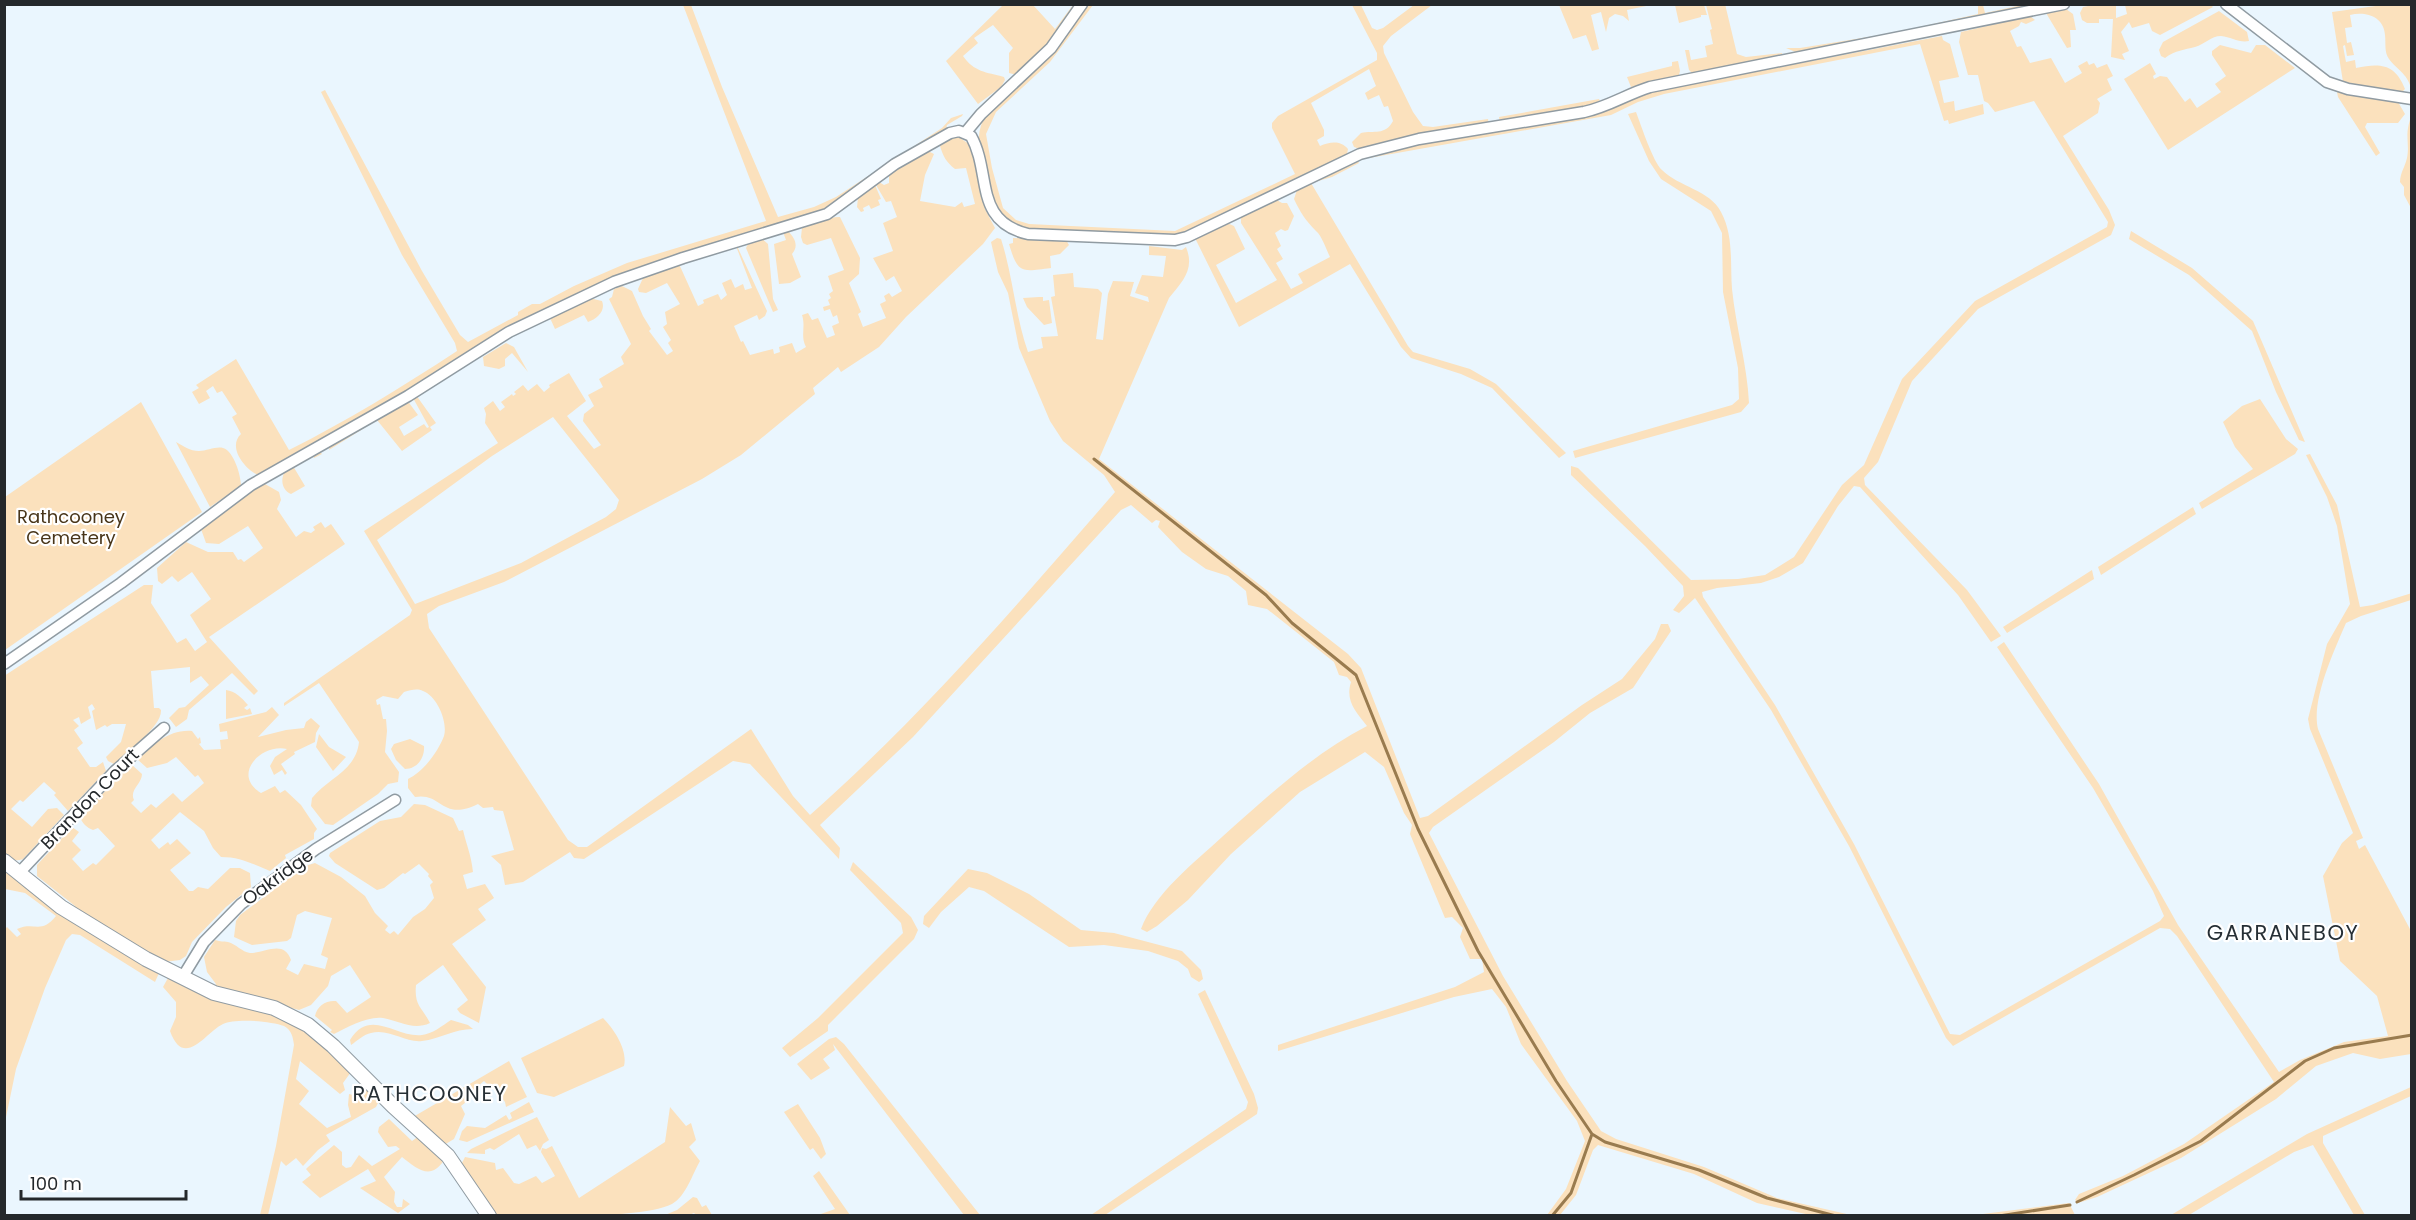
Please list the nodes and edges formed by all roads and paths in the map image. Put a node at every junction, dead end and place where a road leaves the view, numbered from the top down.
1 (1082, 4) edge
2 (2064, 4) edge
3 (2226, 4) edge
4 (2412, 99) edge
5 (966, 132) junction
6 (4, 664) edge
7 (164, 728) dead end
8 (395, 800) dead end
9 (4, 861) edge
10 (19, 873) junction
11 (182, 978) junction
12 (489, 1215) edge

1 - 5 street
2 - 5 street
3 - 4 street
5 - 6 street
7 - 10 street, Brandon Court
8 - 11 street, Oakridge
9 - 10 street
10 - 11 street
11 - 12 street

